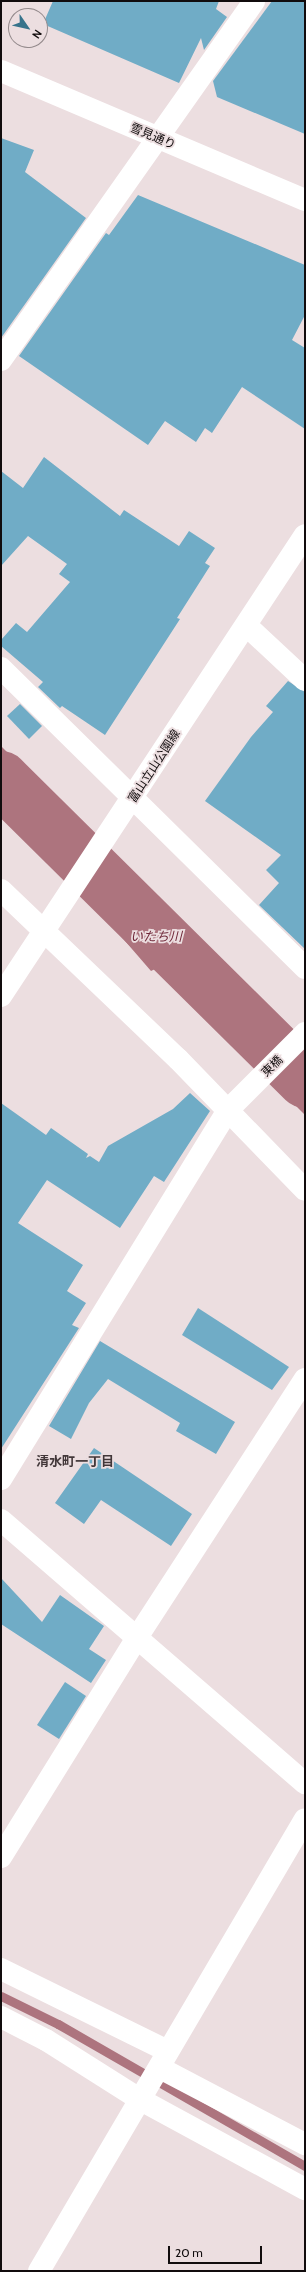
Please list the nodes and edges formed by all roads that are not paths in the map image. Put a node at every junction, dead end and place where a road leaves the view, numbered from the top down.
1 (254, 1) edge
2 (1, 71) edge
3 (156, 138) junction
4 (305, 200) edge
5 (1, 360) edge
6 (305, 535) edge
7 (247, 626) junction
8 (1, 668) edge
9 (305, 680) edge
10 (126, 808) junction
11 (1, 890) edge
12 (50, 922) junction
13 (305, 968) edge
14 (1, 996) edge
15 (305, 1033) edge
16 (233, 1104) junction
17 (305, 1190) edge
18 (305, 1379) edge
19 (1, 1479) edge
20 (1, 1520) edge
21 (136, 1639) junction
22 (305, 1783) edge
23 (305, 1819) edge
24 (1, 1857) edge
25 (1, 1969) edge
26 (1, 2017) edge
27 (164, 2060) junction
28 (141, 2100) junction
29 (305, 2144) edge
30 (305, 2189) edge
31 (39, 2271) edge

1 - 3 street
2 - 3 street, 雪見通り
3 - 4 street, 雪見通り
3 - 5 street
6 - 7 street, 富山立山公園線
7 - 9 street
7 - 10 street, 富山立山公園線
8 - 10 street
10 - 12 street, 富山立山公園線
10 - 13 street
11 - 12 street
12 - 14 street, 富山立山公園線
12 - 16 street
15 - 16 street, 東橋
16 - 17 street
16 - 19 street, 東橋
18 - 21 street
20 - 21 street
21 - 22 street
21 - 24 street
23 - 27 street
25 - 27 street
26 - 28 street
27 - 28 street
27 - 29 street
28 - 30 street
28 - 31 street

